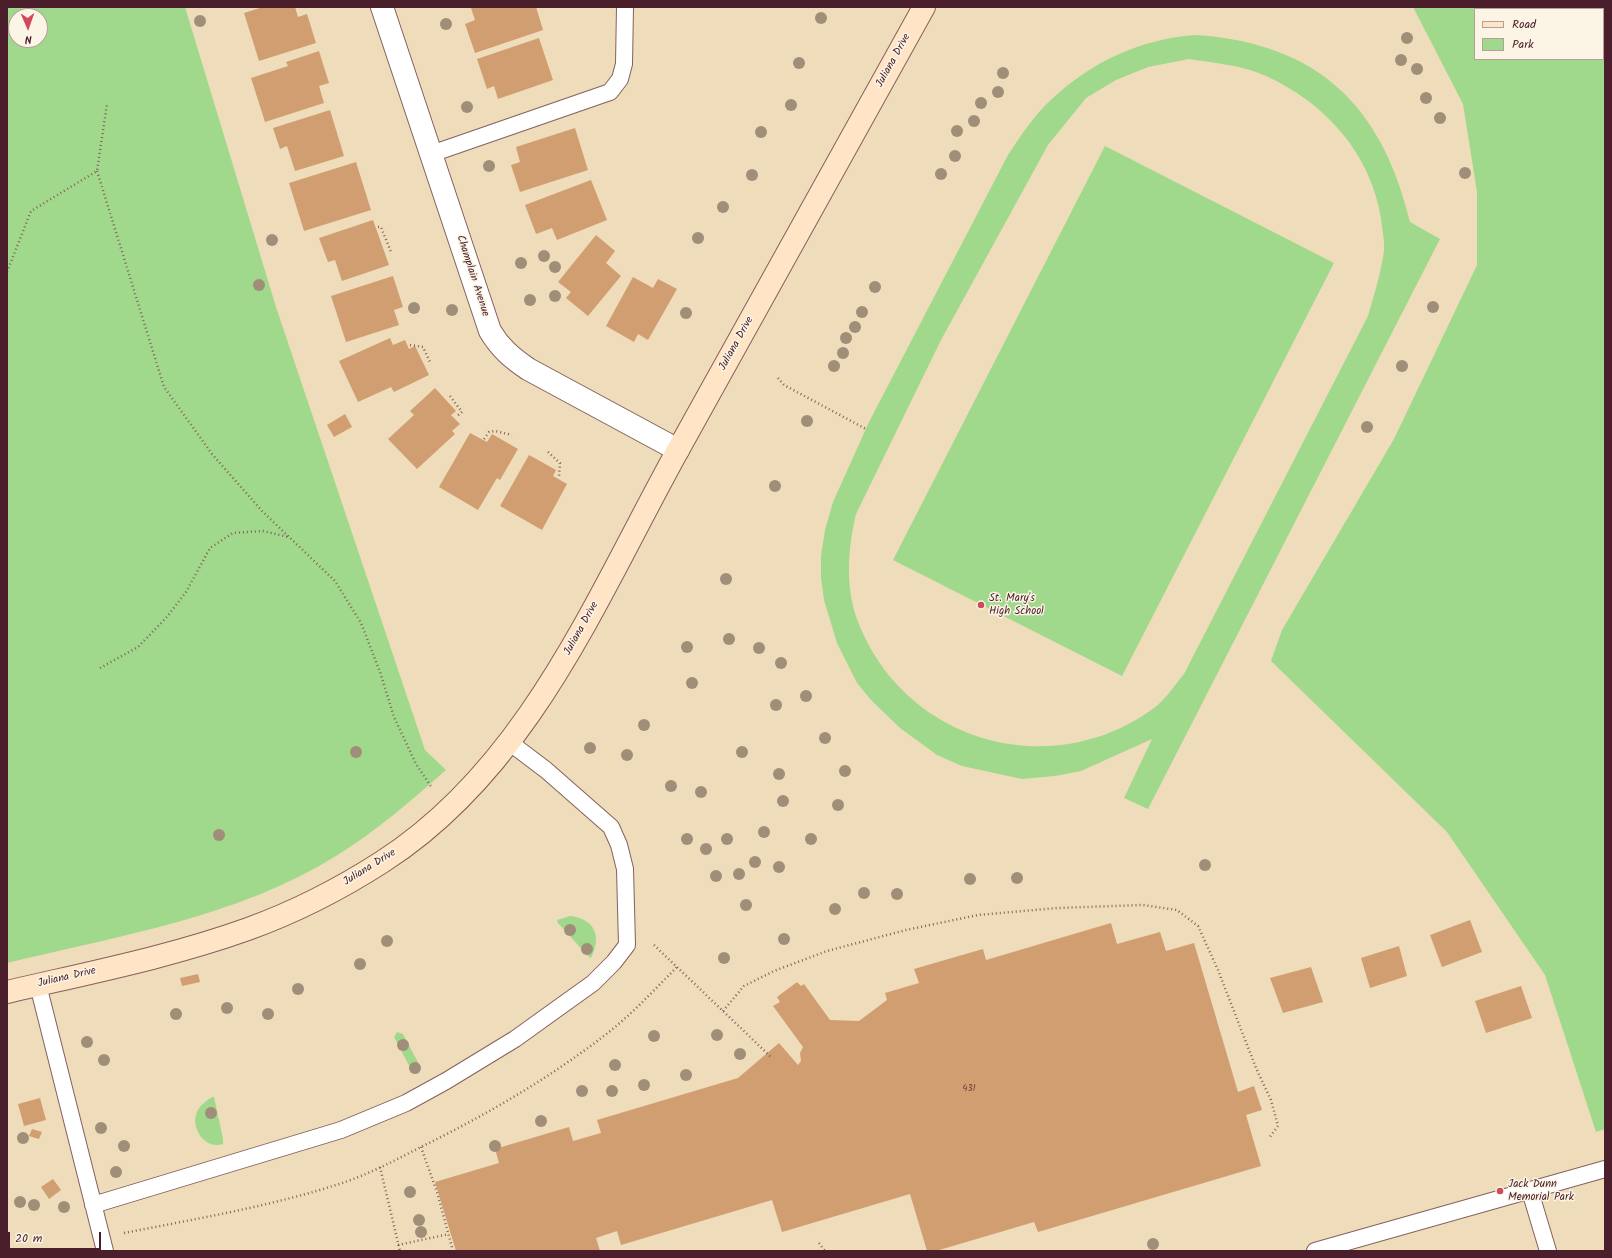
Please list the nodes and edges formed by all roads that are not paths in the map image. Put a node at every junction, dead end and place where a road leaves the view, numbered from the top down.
1 (382, 7) edge
2 (625, 7) edge
3 (924, 7) edge
4 (431, 154) junction
5 (678, 450) junction
6 (509, 742) junction
7 (38, 985) junction
8 (7, 992) edge
9 (1605, 1169) edge
10 (1530, 1191) junction
11 (93, 1205) junction
12 (103, 1244) edge
13 (1315, 1251) edge
14 (1548, 1251) edge

1 - 4 street, Champlain Avenue
2 - 4 lane
3 - 5 street, Juliana Drive
4 - 5 street, Champlain Avenue
5 - 6 street, Juliana Drive
6 - 7 street, Juliana Drive
6 - 11 lane
7 - 8 street, Juliana Drive
7 - 11 lane
9 - 10 lane
10 - 13 lane
10 - 14 lane
11 - 12 lane

